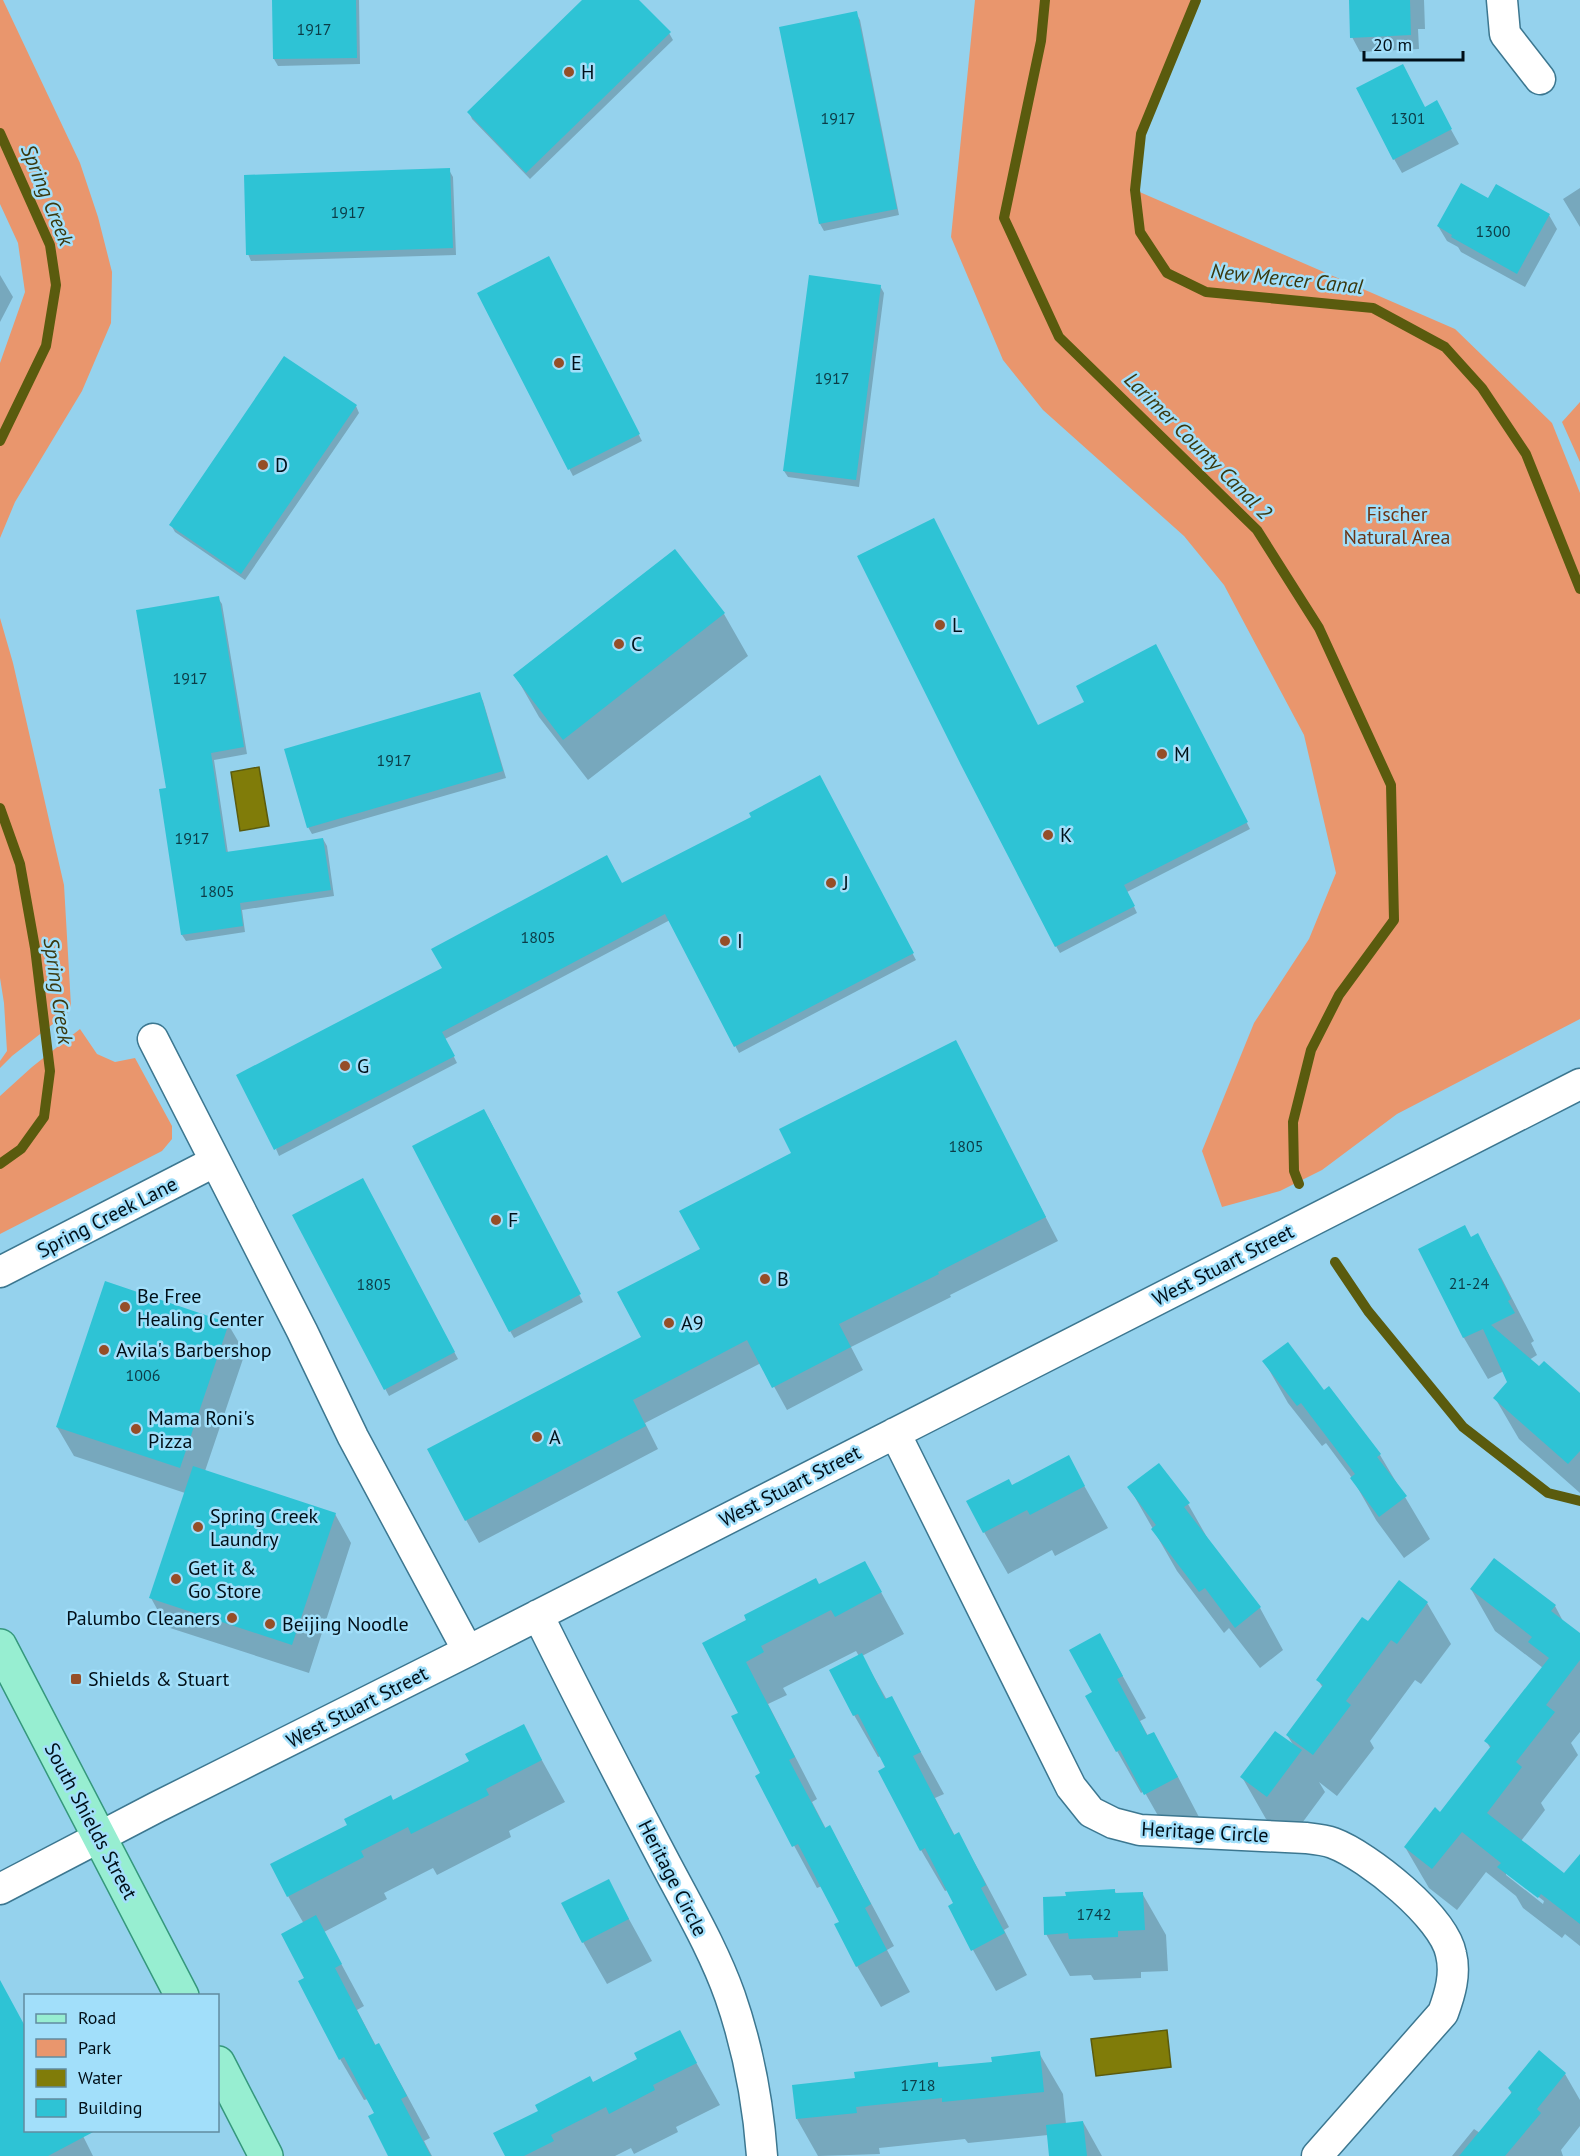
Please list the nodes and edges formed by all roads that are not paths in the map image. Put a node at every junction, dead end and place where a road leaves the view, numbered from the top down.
1 (1502, 0) edge
2 (1540, 79) dead end
3 (153, 1039) dead end
4 (1580, 1084) edge
5 (214, 1162) junction
6 (0, 1272) edge
7 (895, 1433) junction
8 (538, 1615) junction
9 (0, 1646) edge
10 (468, 1651) junction
11 (99, 1838) junction
12 (0, 1889) edge
13 (181, 1994) edge
14 (219, 2065) edge
15 (266, 2156) edge
16 (762, 2156) edge
17 (1317, 2156) edge

1 - 2 street
3 - 5 street
4 - 7 street, West Stuart Street
5 - 6 street, Spring Creek Lane
5 - 10 street
7 - 8 street, West Stuart Street
7 - 17 street, Heritage Circle
8 - 10 street, West Stuart Street
8 - 16 street, Heritage Circle
9 - 11 main road, South Shields Street
10 - 11 street, West Stuart Street
11 - 12 street, West Stuart Street
11 - 13 main road, South Shields Street
14 - 15 main road

